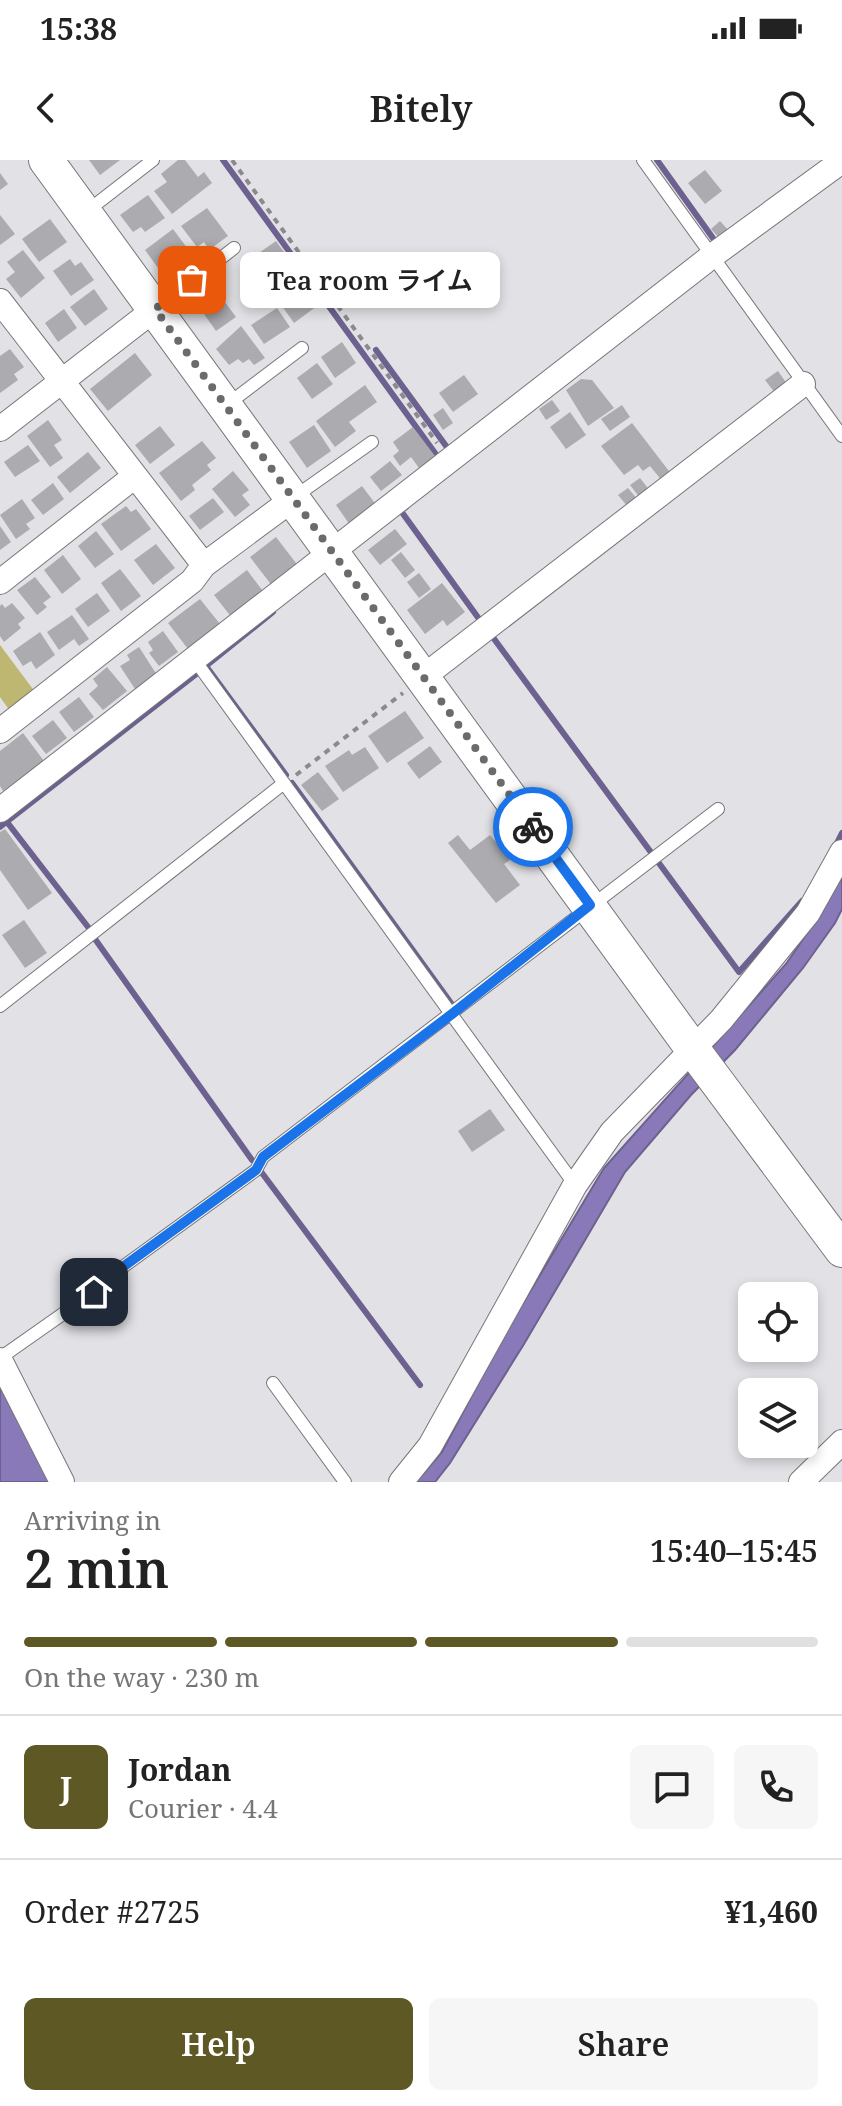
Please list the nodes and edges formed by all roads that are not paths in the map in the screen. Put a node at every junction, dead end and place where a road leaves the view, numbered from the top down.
1 (46, 160) edge
2 (153, 160) edge
3 (643, 160) edge
4 (842, 161) edge
5 (85, 213) junction
6 (234, 248) dead end
7 (712, 256) junction
8 (0, 301) edge
9 (155, 309) junction
10 (302, 348) dead end
11 (62, 381) junction
12 (803, 384) junction
13 (225, 406) junction
14 (0, 429) edge
15 (842, 436) edge
16 (372, 442) dead end
17 (135, 476) junction
18 (293, 499) junction
19 (333, 552) junction
20 (204, 565) junction
21 (0, 582) edge
22 (194, 659) junction
23 (423, 677) junction
24 (0, 731) edge
25 (284, 783) junction
26 (718, 809) dead end
27 (0, 810) edge
28 (842, 852) edge
29 (590, 905) junction
30 (0, 1006) edge
31 (452, 1014) junction
32 (700, 1060) junction
33 (575, 1185) junction
34 (842, 1250) edge
35 (0, 1359) edge
36 (273, 1383) dead end
37 (842, 1442) edge
38 (62, 1482) edge
39 (345, 1482) edge
40 (401, 1482) edge
41 (801, 1482) edge

1 - 5 street
2 - 5 lane
3 - 7 lane
4 - 7 street
5 - 9 street
6 - 9 lane
7 - 12 lane
7 - 19 street
8 - 11 street
9 - 11 street
9 - 13 street
10 - 13 lane
11 - 14 street
11 - 17 street
12 - 15 lane
12 - 23 street
13 - 18 street
16 - 18 lane
17 - 20 street
17 - 21 street
18 - 19 street
18 - 20 street
19 - 22 street
19 - 23 street
20 - 24 street
22 - 25 lane
22 - 27 street
23 - 29 street
25 - 30 lane
25 - 31 lane
26 - 29 lane
28 - 32 street
29 - 31 lane
29 - 32 street
31 - 33 lane
31 - 35 lane
32 - 33 street
32 - 34 street
33 - 40 street
35 - 38 street
36 - 39 lane
37 - 41 street

